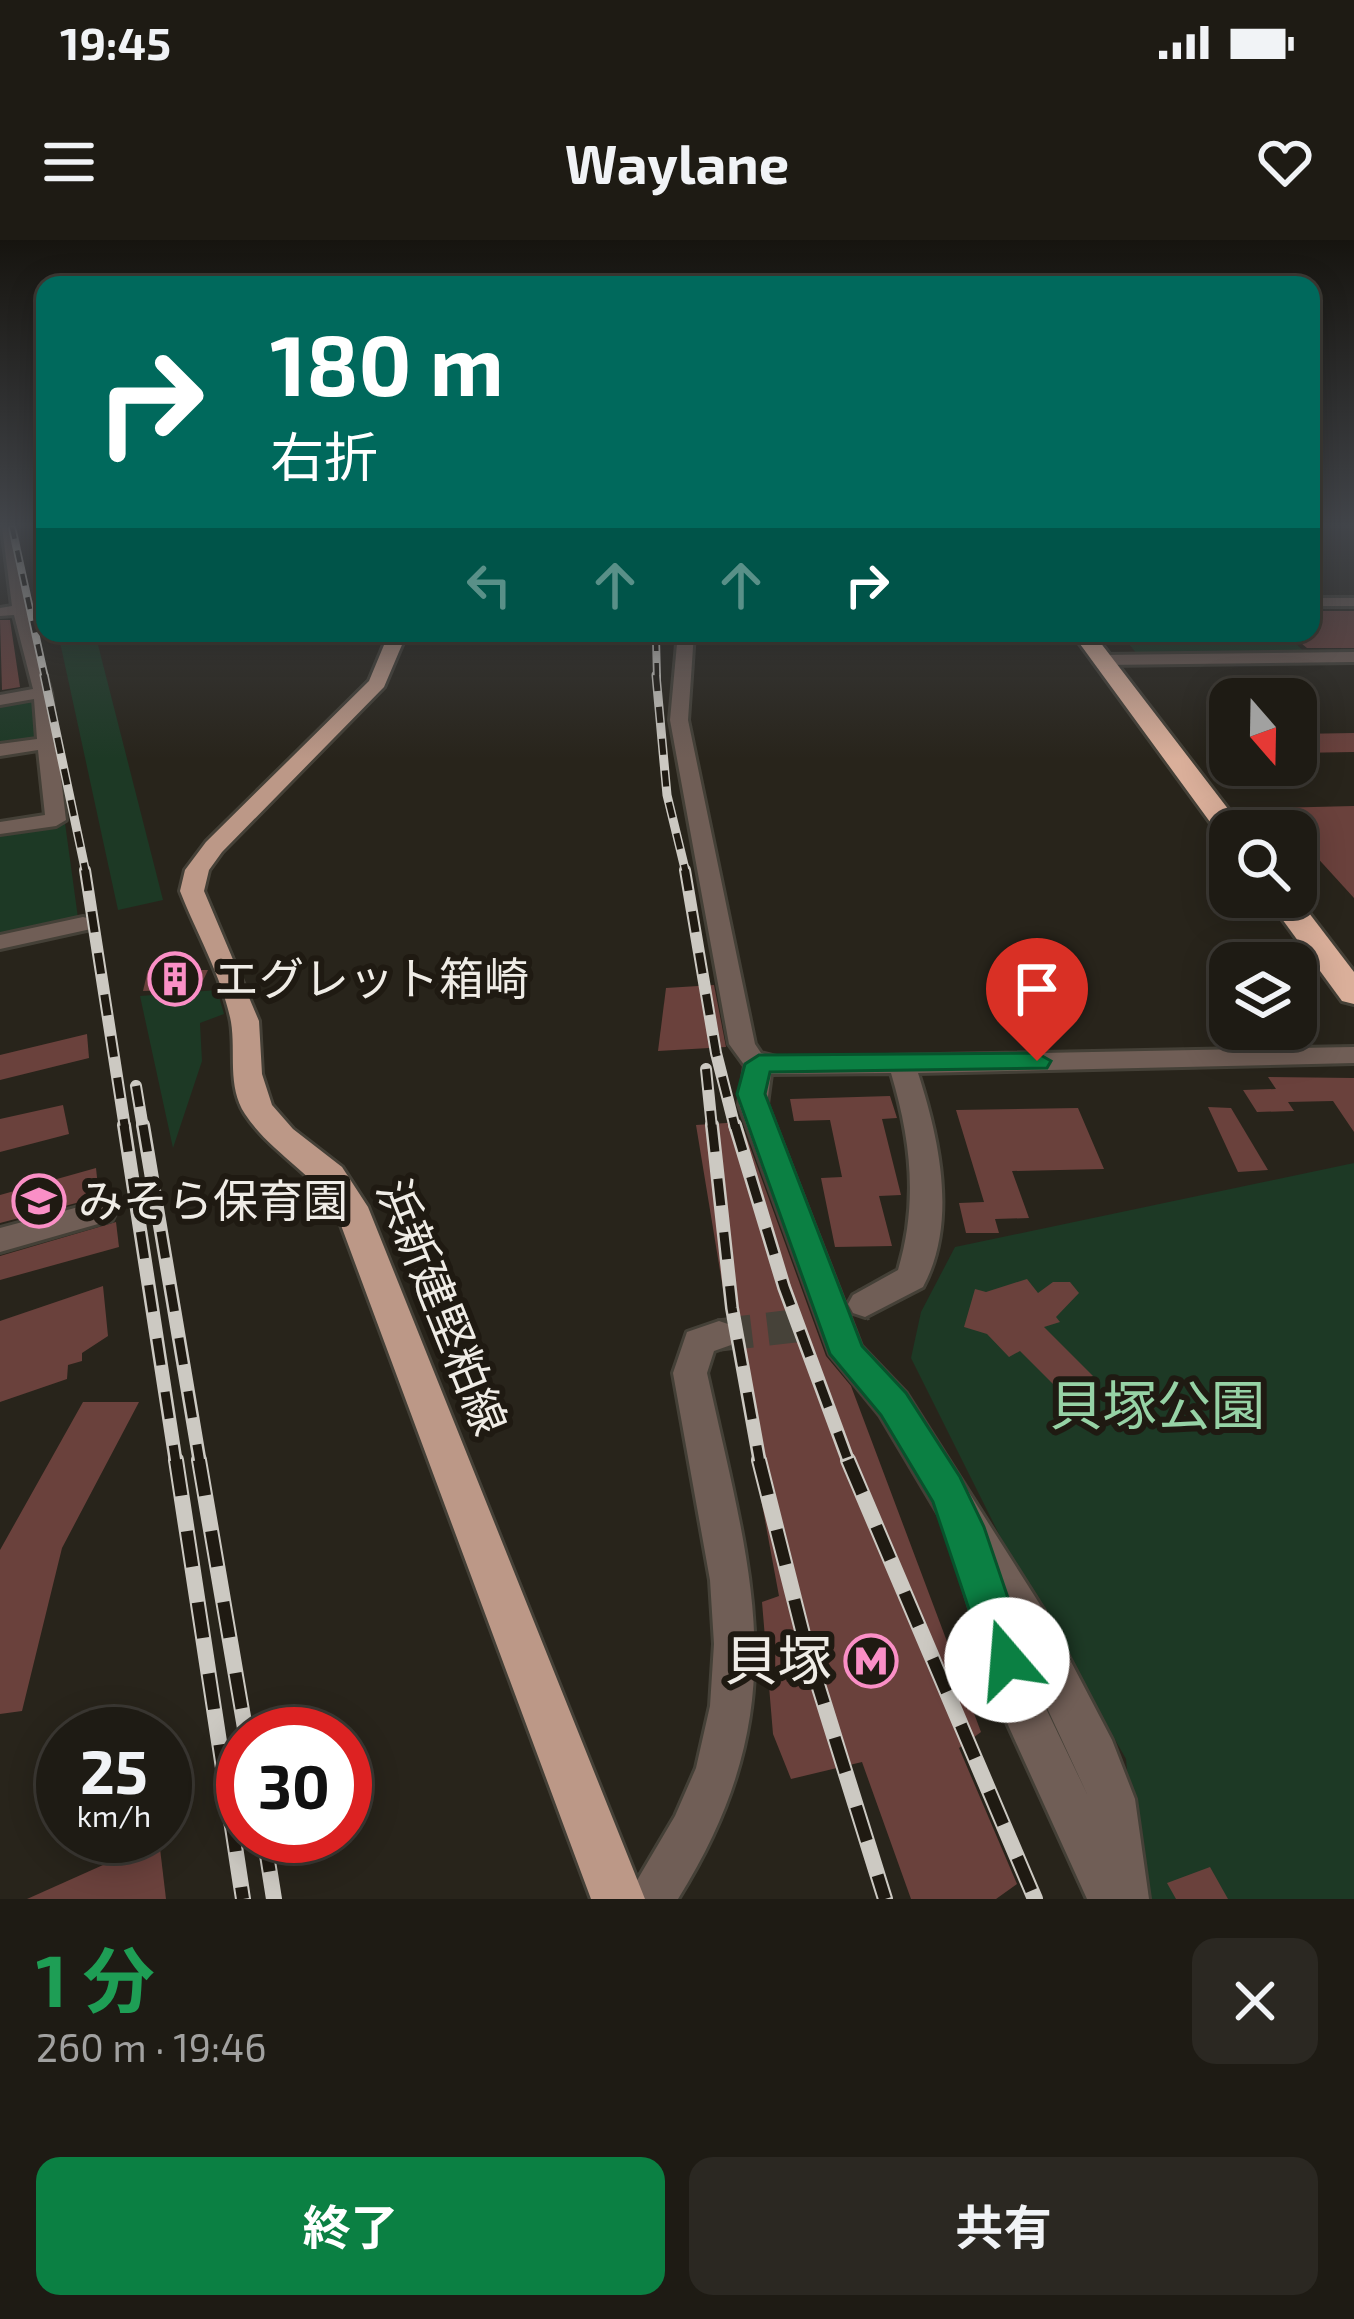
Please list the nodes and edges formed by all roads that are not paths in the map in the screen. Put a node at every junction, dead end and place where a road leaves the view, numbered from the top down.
1 (19, 604) edge
2 (36, 607) edge
3 (20, 610) junction
4 (0, 612) edge
5 (394, 642) edge
6 (685, 642) edge
7 (1089, 642) edge
8 (1354, 657) edge
9 (1102, 660) junction
10 (42, 693) junction
11 (0, 700) edge
12 (46, 743) junction
13 (0, 750) edge
14 (1215, 810) edge
15 (0, 828) edge
16 (1297, 918) edge
17 (83, 925) dead end
18 (0, 942) edge
19 (1354, 994) edge
20 (1354, 1055) edge
21 (759, 1064) junction
22 (902, 1064) junction
23 (101, 1212) dead end
24 (0, 1240) edge
25 (865, 1304) tunnel mouth
26 (719, 1335) dead end
27 (964, 1527) junction
28 (618, 1899) edge
29 (650, 1899) edge
30 (1112, 1899) edge
31 (1125, 1899) edge

1 - 3 street
2 - 3 street
3 - 4 street
3 - 10 street
5 - 28 main road, 浜新建堅粕線
6 - 21 street
7 - 9 highway
8 - 9 street
9 - 14 highway
10 - 11 street
10 - 12 street
12 - 13 street
12 - 15 street
16 - 19 highway
17 - 18 street
20 - 22 street
21 - 22 street
21 - 27 street
22 - 25 street
23 - 24 street
26 - 29 street
27 - 30 street
27 - 31 street

